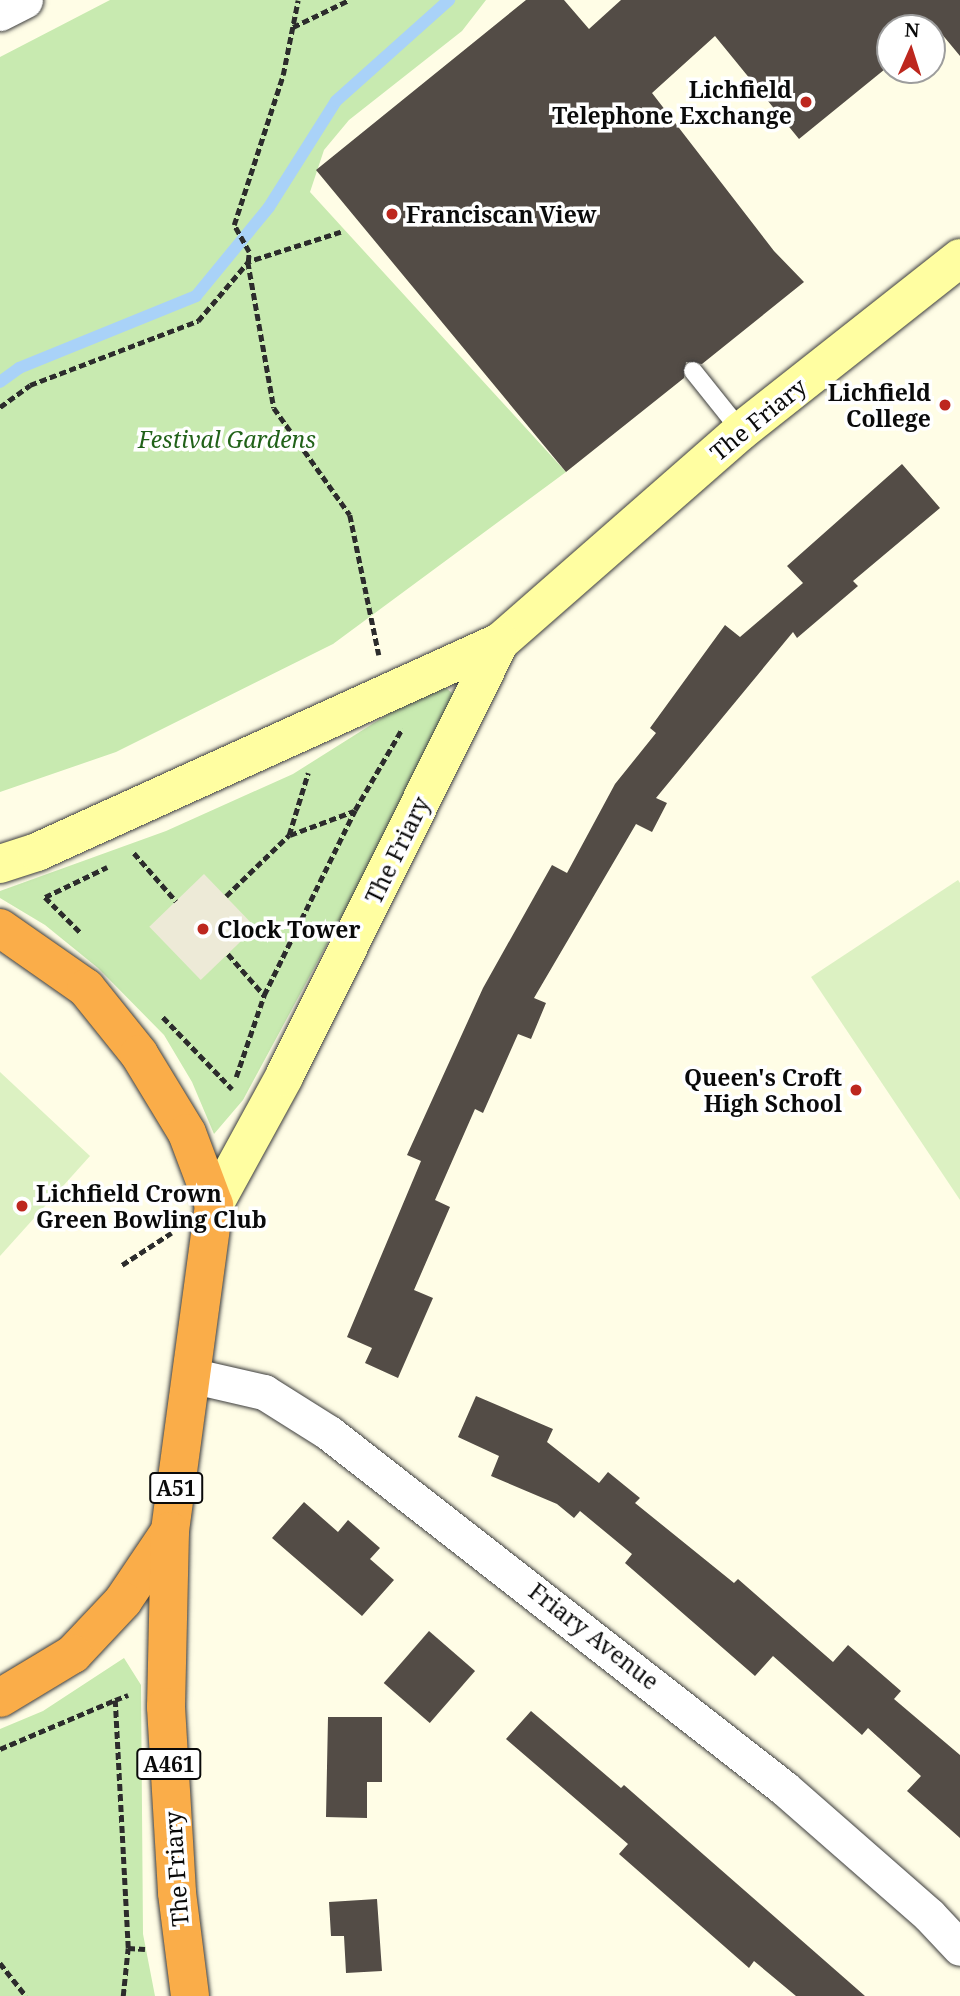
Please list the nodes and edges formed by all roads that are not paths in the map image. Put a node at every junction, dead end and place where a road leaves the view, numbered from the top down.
1 (25, 0) edge
2 (0, 13) edge
3 (960, 258) edge
4 (694, 371) dead end
5 (741, 431) junction
6 (500, 642) junction
7 (0, 864) edge
8 (0, 928) edge
9 (214, 1205) junction
10 (194, 1376) junction
11 (170, 1531) junction
12 (0, 1698) edge
13 (960, 1948) edge
14 (190, 1996) edge

1 - 2 street
3 - 5 street, The Friary
4 - 5 lane
5 - 6 street, The Friary
6 - 7 street, The Friary
6 - 9 street, The Friary
8 - 9 highway, The Friary / A51
9 - 10 highway, The Friary / A51
10 - 11 highway, The Friary / A51
10 - 13 street, Friary Avenue
11 - 12 highway, The Friary / A51
11 - 14 highway, The Friary / A461

